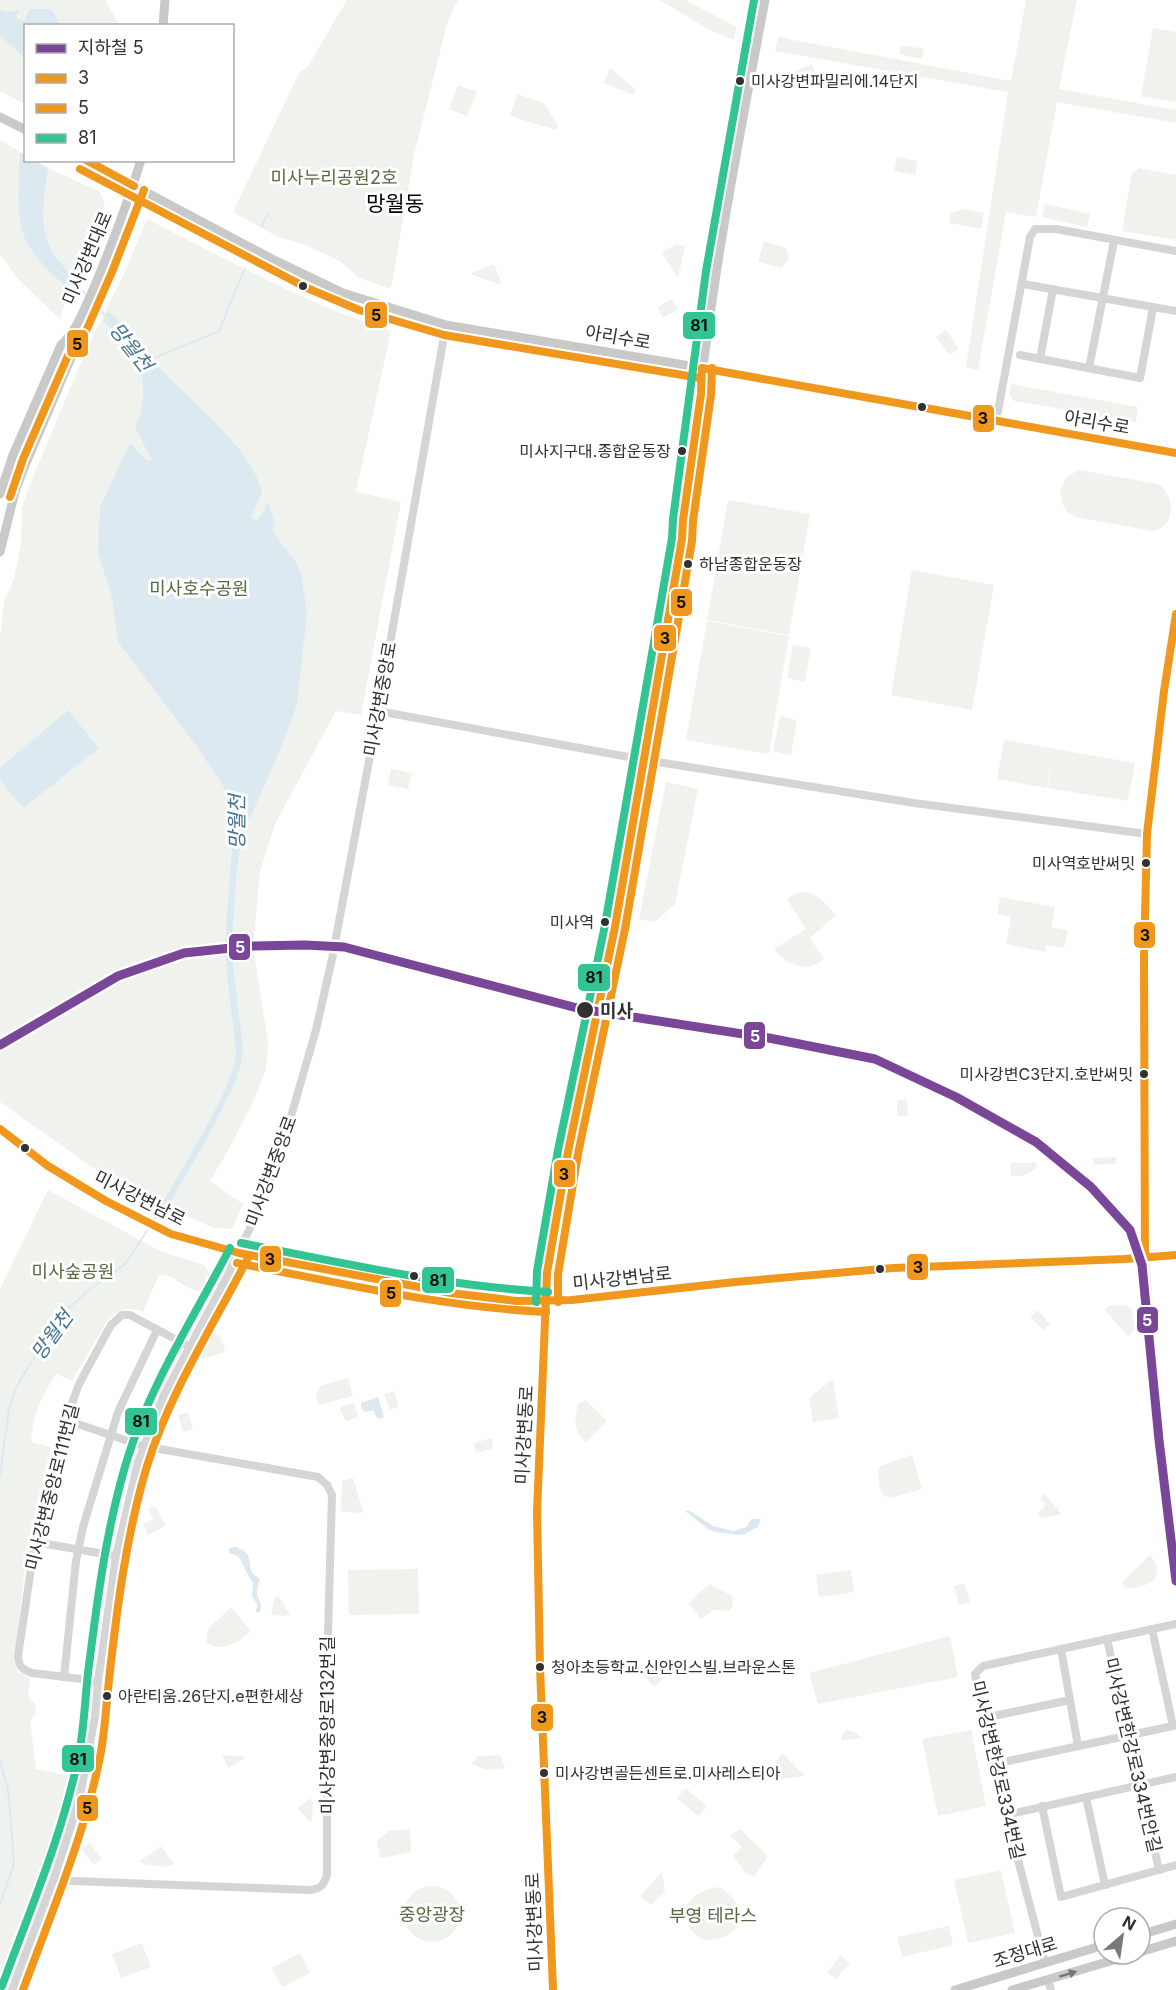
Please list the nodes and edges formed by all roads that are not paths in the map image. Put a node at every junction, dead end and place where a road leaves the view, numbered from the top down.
1 (165, 0) edge
2 (765, 0) edge
3 (163, 24) edge
4 (0, 117) edge
5 (24, 129) edge
6 (89, 162) edge
7 (140, 162) edge
8 (134, 186) junction
9 (1114, 241) junction
10 (1176, 251) edge
11 (1023, 284) junction
12 (1053, 289) junction
13 (1103, 297) junction
14 (1153, 308) junction
15 (1176, 311) edge
16 (446, 325) junction
17 (73, 334) junction
18 (1020, 355) dead end
19 (1040, 359) junction
20 (702, 368) junction
21 (1089, 368) junction
22 (996, 422) junction
23 (1176, 453) edge
24 (0, 494) edge
25 (0, 552) edge
26 (1176, 614) edge
27 (378, 711) junction
28 (645, 760) junction
29 (1147, 834) junction
30 (0, 1129) edge
31 (239, 1253) junction
32 (1176, 1255) edge
33 (1145, 1258) junction
34 (547, 1302) junction
35 (157, 1330) junction
36 (189, 1347) junction
37 (66, 1420) junction
38 (110, 1435) junction
39 (143, 1446) junction
40 (35, 1542) junction
41 (78, 1548) junction
42 (1176, 1549) edge
43 (116, 1556) junction
44 (1176, 1624) edge
45 (1152, 1629) junction
46 (1107, 1639) junction
47 (1061, 1649) junction
48 (64, 1677) junction
49 (98, 1681) junction
50 (1070, 1700) junction
51 (984, 1718) junction
52 (1128, 1735) junction
53 (1078, 1746) junction
54 (994, 1764) junction
55 (1176, 1777) edge
56 (1139, 1785) junction
57 (1086, 1797) junction
58 (1042, 1806) junction
59 (1006, 1815) junction
60 (1176, 1865) edge
61 (1159, 1870) junction
62 (54, 1878) junction
63 (1105, 1885) junction
64 (1176, 1924) edge
65 (1152, 1931) edge
66 (1176, 1941) edge
67 (1152, 1948) edge
68 (1092, 1949) edge
69 (1045, 1963) junction
70 (1094, 1966) edge
71 (1048, 1980) junction
72 (12, 1990) edge
73 (552, 1990) edge
74 (955, 1990) edge
75 (1012, 1990) edge
76 (1051, 1990) edge

1 - 3 main road
2 - 20 main road, 미사강변동로
4 - 5 main road
6 - 8 main road, 아리수로
7 - 8 main road, 미사강변대로
8 - 16 main road, 아리수로
8 - 17 main road, 미사강변대로
9 - 10 street
9 - 11 street
9 - 13 street
11 - 12 street
11 - 22 street
12 - 13 street
12 - 19 street
13 - 14 street
13 - 21 street
14 - 15 street
14 - 21 street
16 - 20 main road, 아리수로
16 - 27 street, 미사강변중앙로
17 - 24 main road, 미사강변대로
17 - 25 main road, 미사강변대로
18 - 19 street
19 - 21 street
20 - 22 main road, 아리수로
20 - 28 main road, 미사강변동로
22 - 23 main road, 아리수로
26 - 29 street
27 - 28 street
27 - 31 street, 미사강변중앙로
28 - 29 street
28 - 34 main road, 미사강변동로
29 - 33 street
30 - 31 main road, 미사강변남로
31 - 34 main road, 미사강변남로
31 - 36 street, 미사강변중앙로
32 - 33 main road, 미사강변남로
33 - 34 main road, 미사강변남로
33 - 42 street
34 - 73 main road, 미사강변동로
35 - 36 street, 미사강변중앙로111번길
35 - 37 street, 미사강변중앙로111번길
35 - 38 street
36 - 39 street, 미사강변중앙로
37 - 38 street, 미사강변중앙로132번길
37 - 40 street, 미사강변중앙로111번길
38 - 39 street, 미사강변중앙로132번길
38 - 41 street
39 - 43 street, 미사강변중앙로
39 - 62 street, 미사강변중앙로132번길
40 - 41 street
40 - 48 street, 미사강변중앙로111번길
41 - 43 street
41 - 48 street
43 - 49 street, 미사강변중앙로
44 - 45 street, 미사강변한강로334번길
45 - 46 street, 미사강변한강로334번길
45 - 52 street
46 - 47 street, 미사강변한강로334번길
46 - 52 street, 미사강변한강로334번안길
47 - 50 street
47 - 51 street, 미사강변한강로334번길
48 - 49 street, 미사강변중앙로111번길
49 - 62 street, 미사강변중앙로
50 - 51 street
50 - 53 street
51 - 54 street, 미사강변한강로334번길
52 - 53 street
52 - 56 street, 미사강변한강로334번안길
53 - 54 street
54 - 59 street, 미사강변한강로334번길
55 - 56 street
56 - 57 street
56 - 61 street, 미사강변한강로334번안길
57 - 58 street
57 - 63 street
58 - 59 street
58 - 63 street
59 - 69 street, 미사강변한강로334번길
60 - 61 street
61 - 63 street
62 - 72 street, 미사강변중앙로
64 - 65 main road
66 - 67 main road
68 - 69 main road, 조정대로
69 - 74 main road, 조정대로
71 -> 70 main road, 조정대로
71 - 75 main road, 조정대로
71 - 76 street

